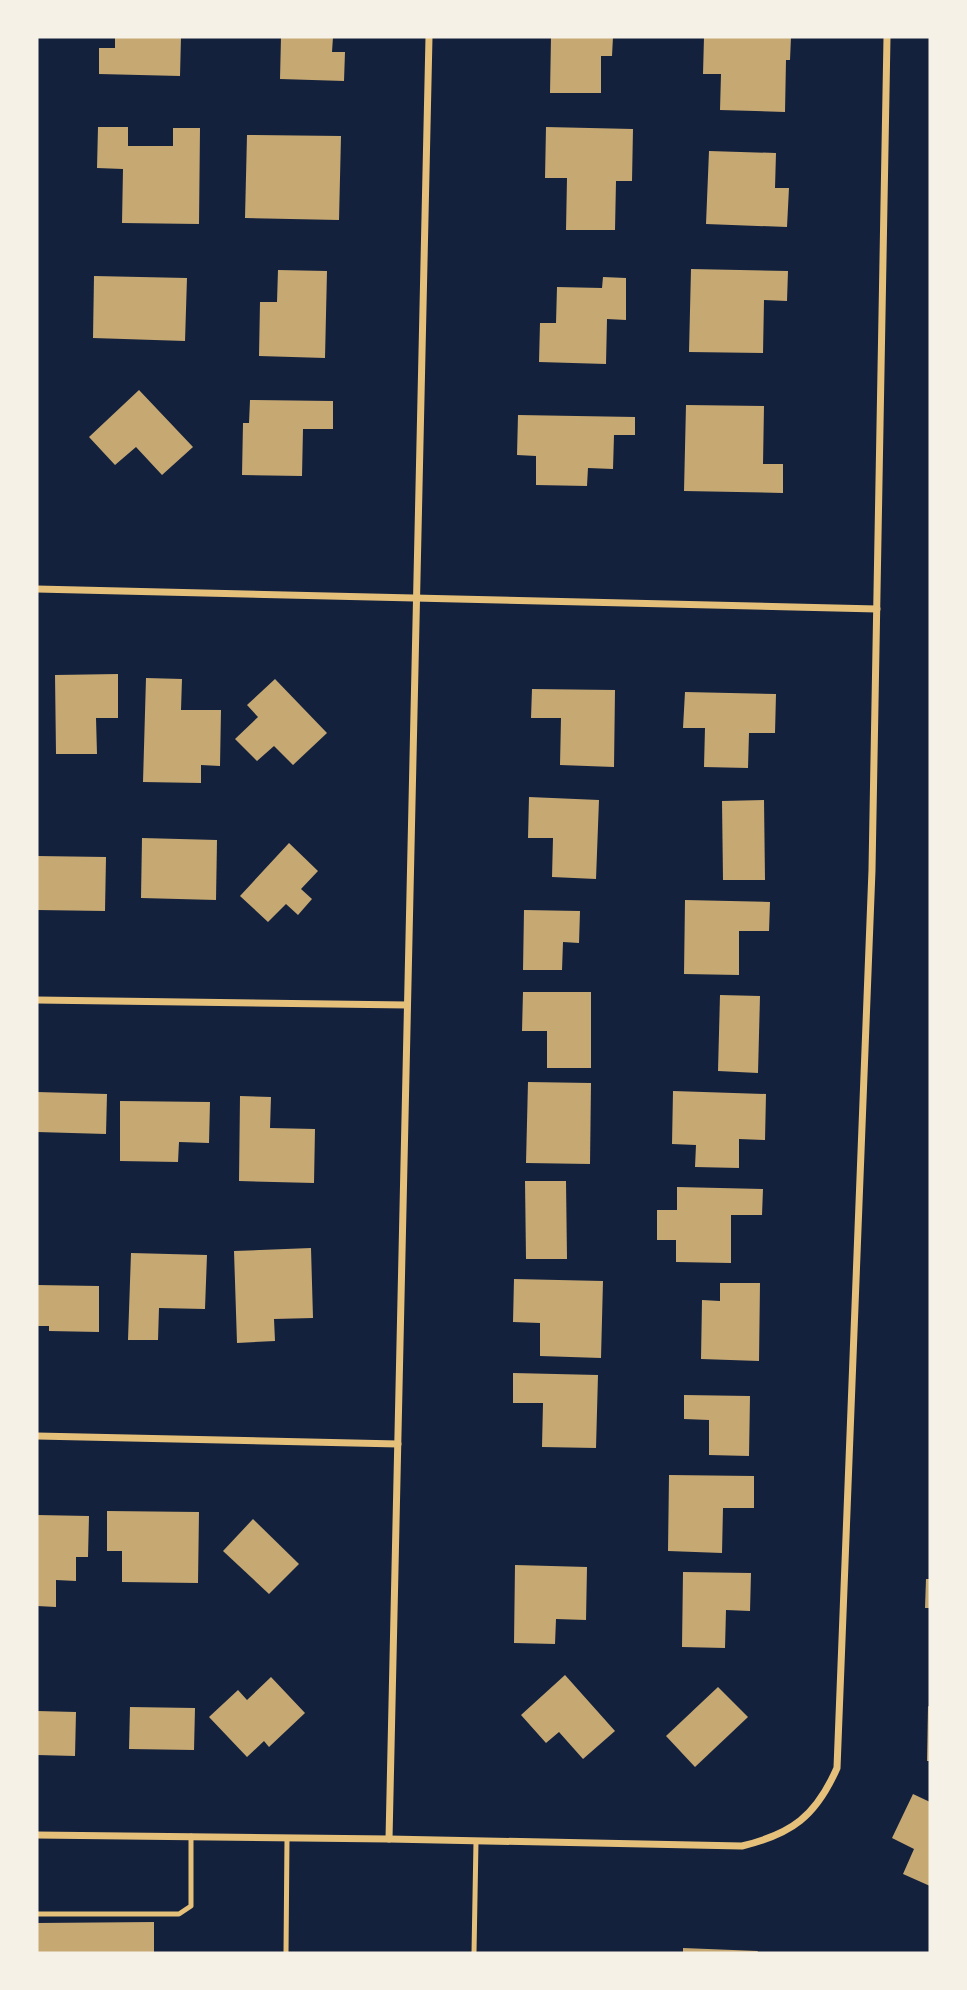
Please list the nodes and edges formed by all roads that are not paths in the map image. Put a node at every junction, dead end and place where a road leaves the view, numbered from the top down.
1 (429, 37) edge
2 (887, 37) edge
3 (37, 589) edge
4 (416, 598) junction
5 (877, 610) junction
6 (37, 1000) edge
7 (407, 1004) junction
8 (37, 1436) edge
9 (398, 1444) junction
10 (37, 1835) edge
11 (191, 1836) junction
12 (287, 1838) junction
13 (389, 1839) junction
14 (476, 1840) junction
15 (37, 1914) edge
16 (286, 1953) edge
17 (474, 1953) edge

1 - 4 street
2 - 5 street
3 - 4 street
4 - 5 street
4 - 7 street
5 - 14 street
6 - 7 street
7 - 9 street
8 - 9 street
9 - 13 street
10 - 11 street
11 - 12 street
11 - 15 lane
12 - 13 street
12 - 16 lane
13 - 14 street
14 - 17 lane

